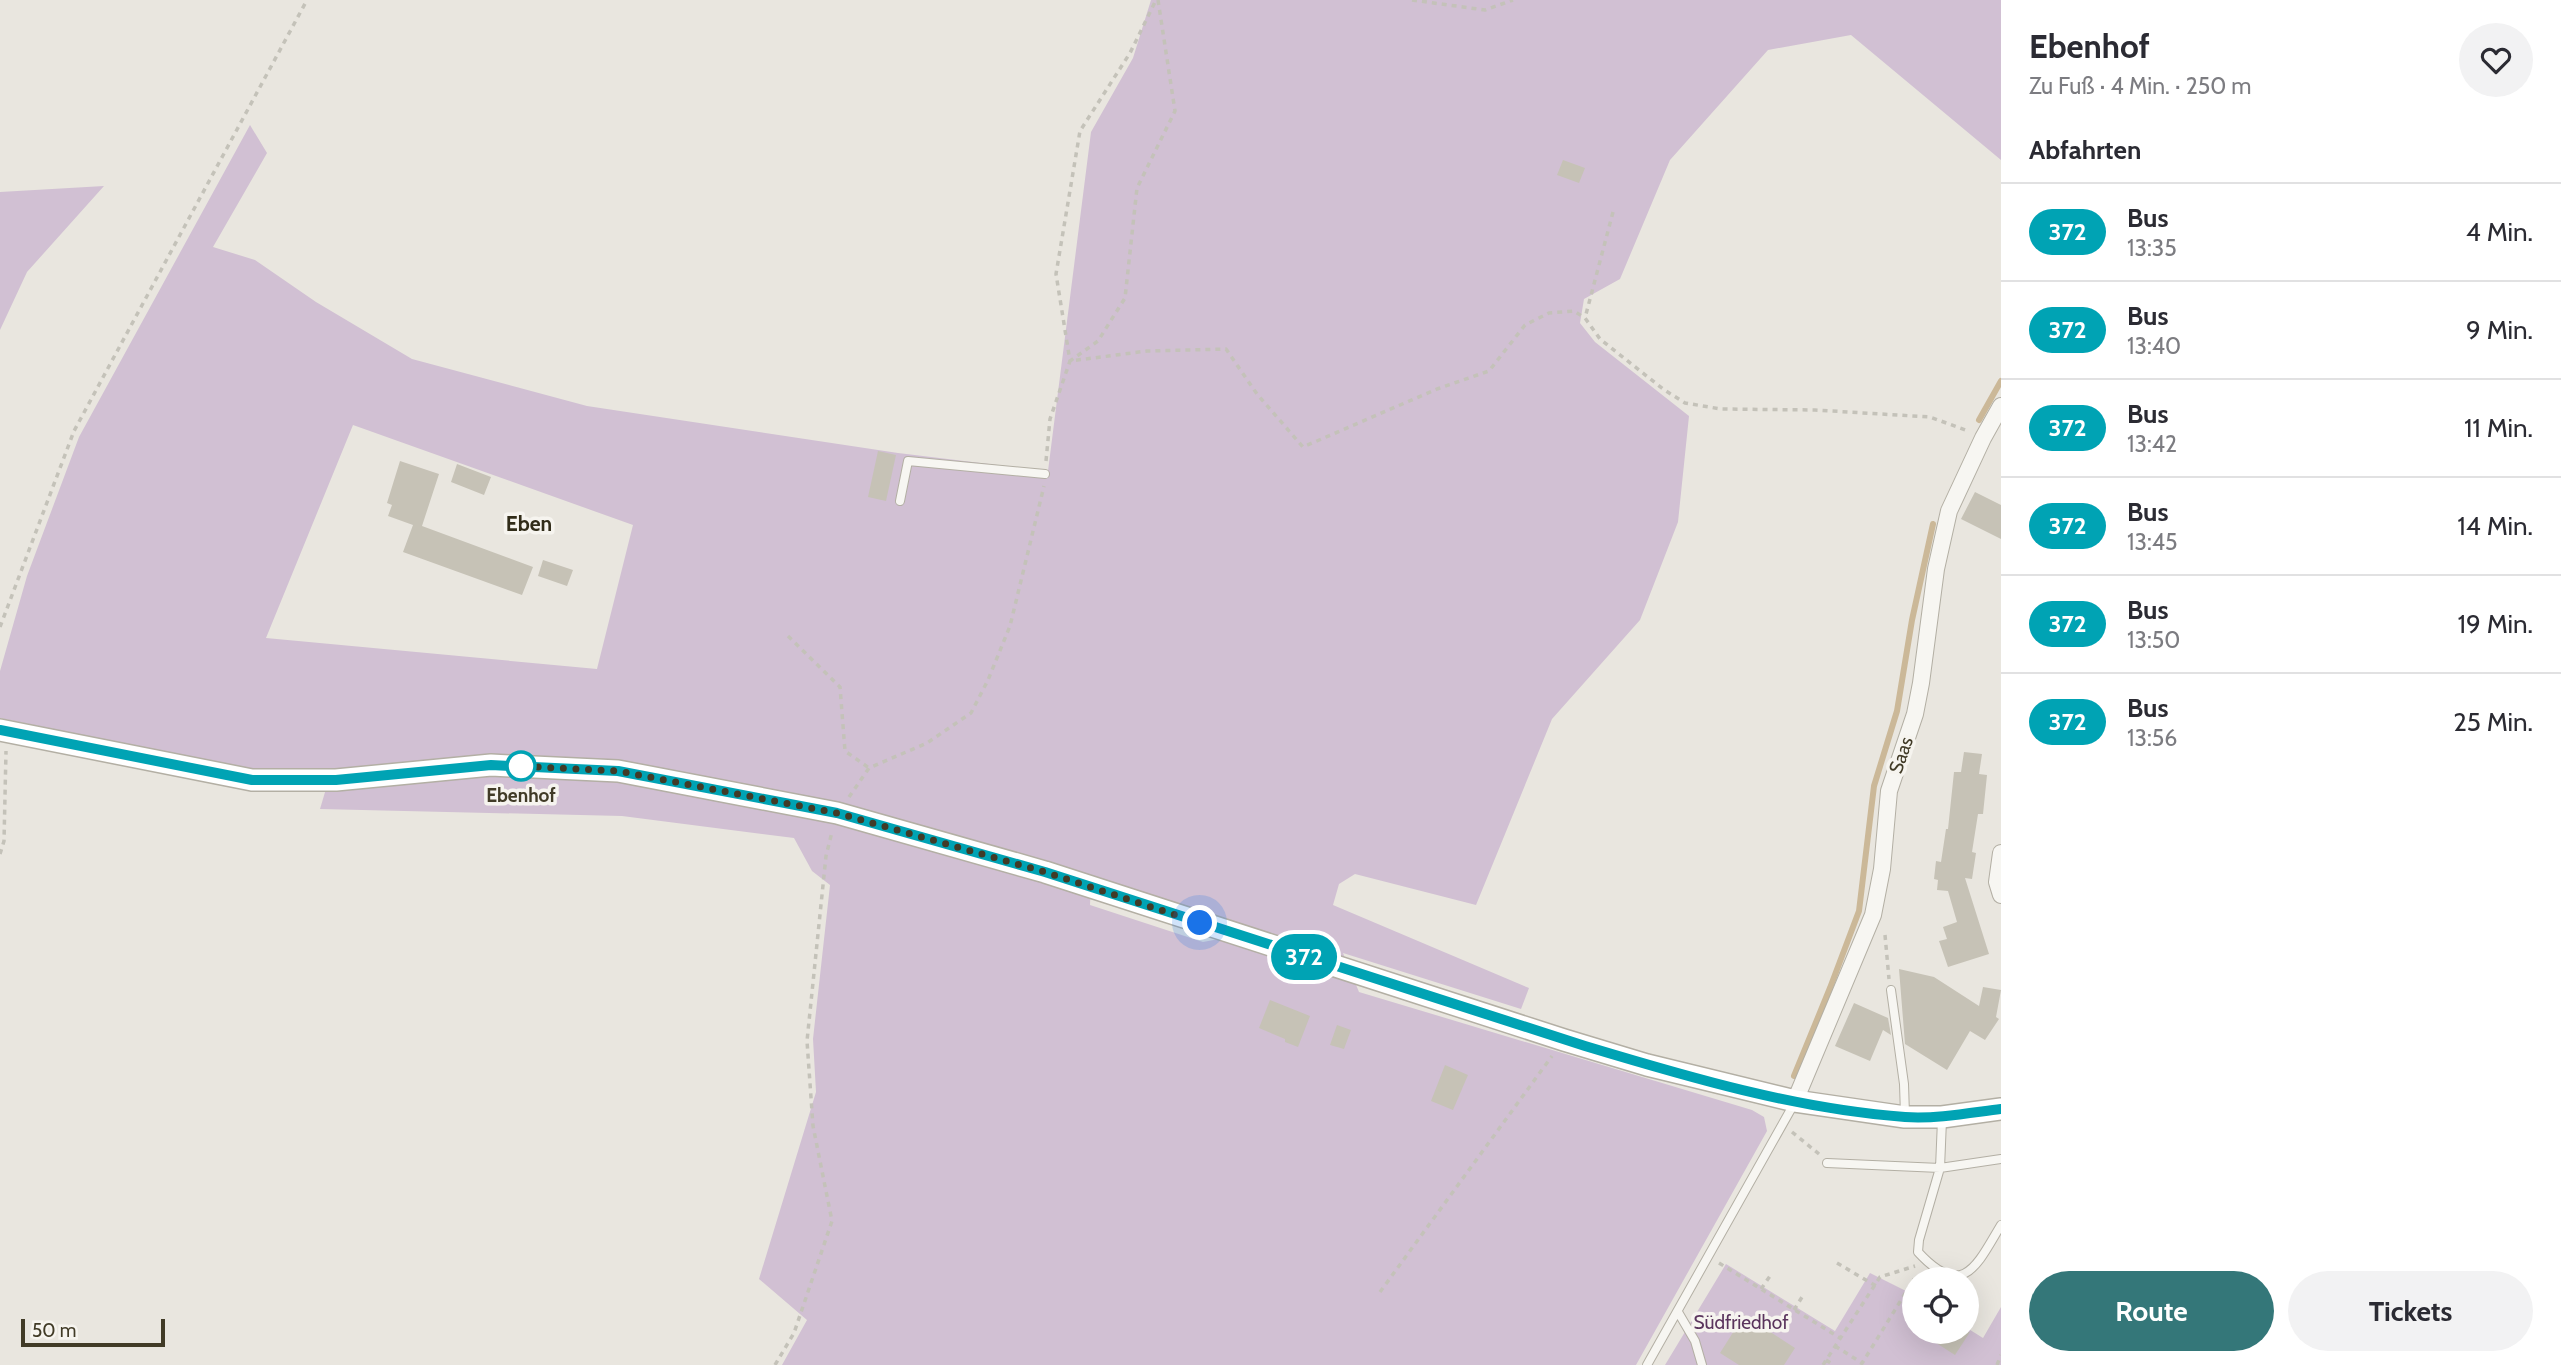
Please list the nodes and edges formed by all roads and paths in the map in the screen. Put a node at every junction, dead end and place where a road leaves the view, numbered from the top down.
1 (307, 0) edge
2 (1157, 0) edge
3 (1412, 0) edge
4 (1513, 0) edge
5 (1613, 212) dead end
6 (1585, 318) junction
7 (1070, 361) junction
8 (2001, 406) edge
9 (1983, 438) junction
10 (1045, 474) junction
11 (900, 501) dead end
12 (0, 628) edge
13 (788, 636) dead end
14 (3, 731) edge
15 (869, 768) junction
16 (837, 813) junction
17 (2001, 853) edge
18 (0, 854) edge
19 (2001, 895) edge
20 (1874, 915) junction
21 (1891, 990) joint
22 (1564, 1040) junction
23 (1795, 1101) junction
24 (2001, 1110) edge
25 (1905, 1116) junction
26 (1942, 1117) junction
27 (1783, 1124) junction
28 (2001, 1159) edge
29 (1827, 1163) joint
30 (1940, 1168) junction
31 (2001, 1225) edge
32 (1709, 1256) junction
33 (1927, 1262) junction
34 (1837, 1263) dead end
35 (1770, 1276) dead end
36 (1875, 1286) junction
37 (1761, 1289) junction
38 (1380, 1292) dead end
39 (1802, 1297) dead end
40 (1902, 1298) edge
41 (1794, 1310) junction
42 (1678, 1312) junction
43 (1840, 1338) junction
44 (1835, 1346) junction
45 (2001, 1355) edge
46 (1826, 1360) junction
47 (1861, 1364) edge
48 (775, 1365) edge
49 (1647, 1365) edge
50 (1702, 1365) edge
51 (1823, 1365) edge
52 (1834, 1365) edge
53 (1997, 1365) edge

1 - 12 path
2 - 7 path
2 - 7 path
3 - 4 path
5 - 6 path
6 - 7 path
6 - 9 path
7 - 10 path
8 - 9 street, Saas
9 - 20 street, Saas
10 - 11 lane
10 - 15 path
13 - 15 path
14 - 16 street
14 - 18 path
15 - 16 path
16 - 22 street
16 - 48 path
17 - 19 street
20 - 21 path
20 - 23 street, Saas
21 - 25 lane
22 - 23 street
22 - 38 path
23 - 25 street
23 - 27 lane
24 - 26 street
25 - 26 street
26 - 30 lane
27 - 29 path
27 - 32 lane
28 - 30 lane
29 - 30 lane
30 - 33 lane
31 - 33 lane
32 - 37 path
32 - 42 lane
33 - 36 path
34 - 36 path
35 - 37 path
36 - 43 path
37 - 41 path
39 - 41 path
40 - 47 path
41 - 43 path
42 - 49 lane
42 - 50 lane
43 - 44 path
44 - 46 path
44 - 47 path
45 - 53 path
46 - 51 path
46 - 52 path

